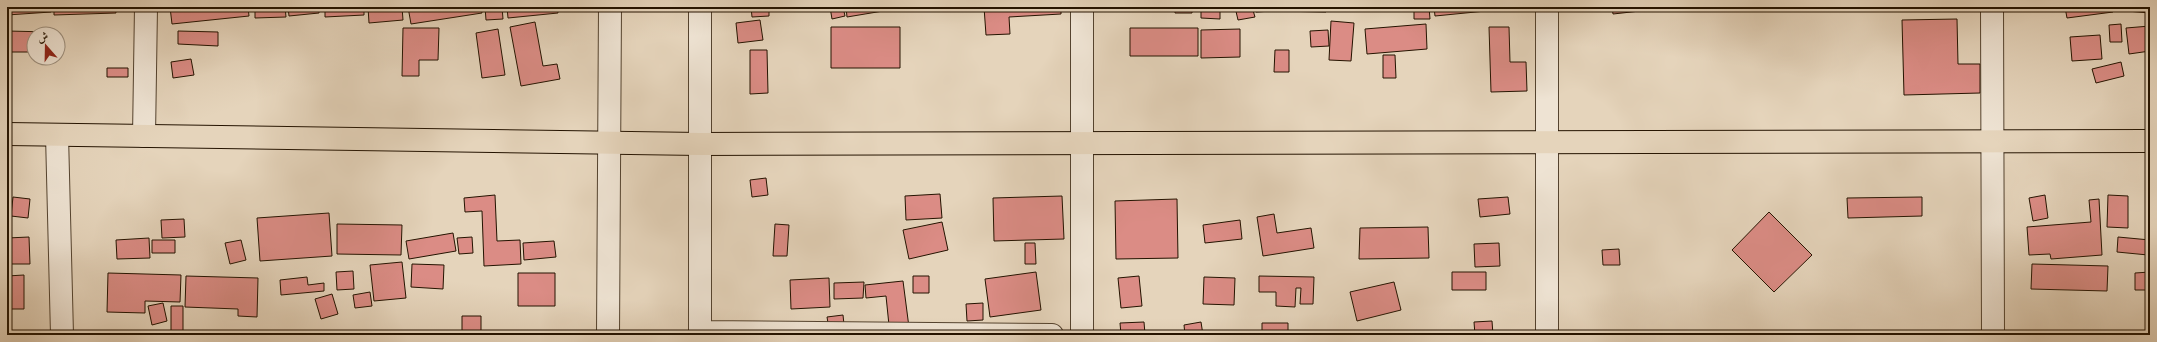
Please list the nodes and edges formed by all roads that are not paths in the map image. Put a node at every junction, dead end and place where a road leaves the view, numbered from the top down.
1 (146, 7) edge
2 (610, 7) edge
3 (700, 7) edge
4 (1082, 7) edge
5 (1547, 7) edge
6 (1992, 7) edge
7 (7, 134) edge
8 (58, 135) junction
9 (144, 136) junction
10 (2150, 141) edge
11 (1547, 142) junction
12 (1991, 142) junction
13 (610, 143) junction
14 (1081, 143) junction
15 (700, 144) junction
16 (700, 333) edge
17 (62, 335) edge
18 (608, 335) edge
19 (1052, 335) edge
20 (1082, 335) edge
21 (1547, 335) edge
22 (1993, 335) edge

1 - 9 street
2 - 13 street
3 - 15 street
4 - 14 street
5 - 11 street
6 - 12 street
7 - 8 main road
8 - 9 main road
8 - 17 street
9 - 13 main road
10 - 12 main road
11 - 12 main road
11 - 14 main road
11 - 21 street
12 - 22 street
13 - 15 main road
13 - 18 street
14 - 15 main road
14 - 20 street
15 - 16 street
16 - 19 street

